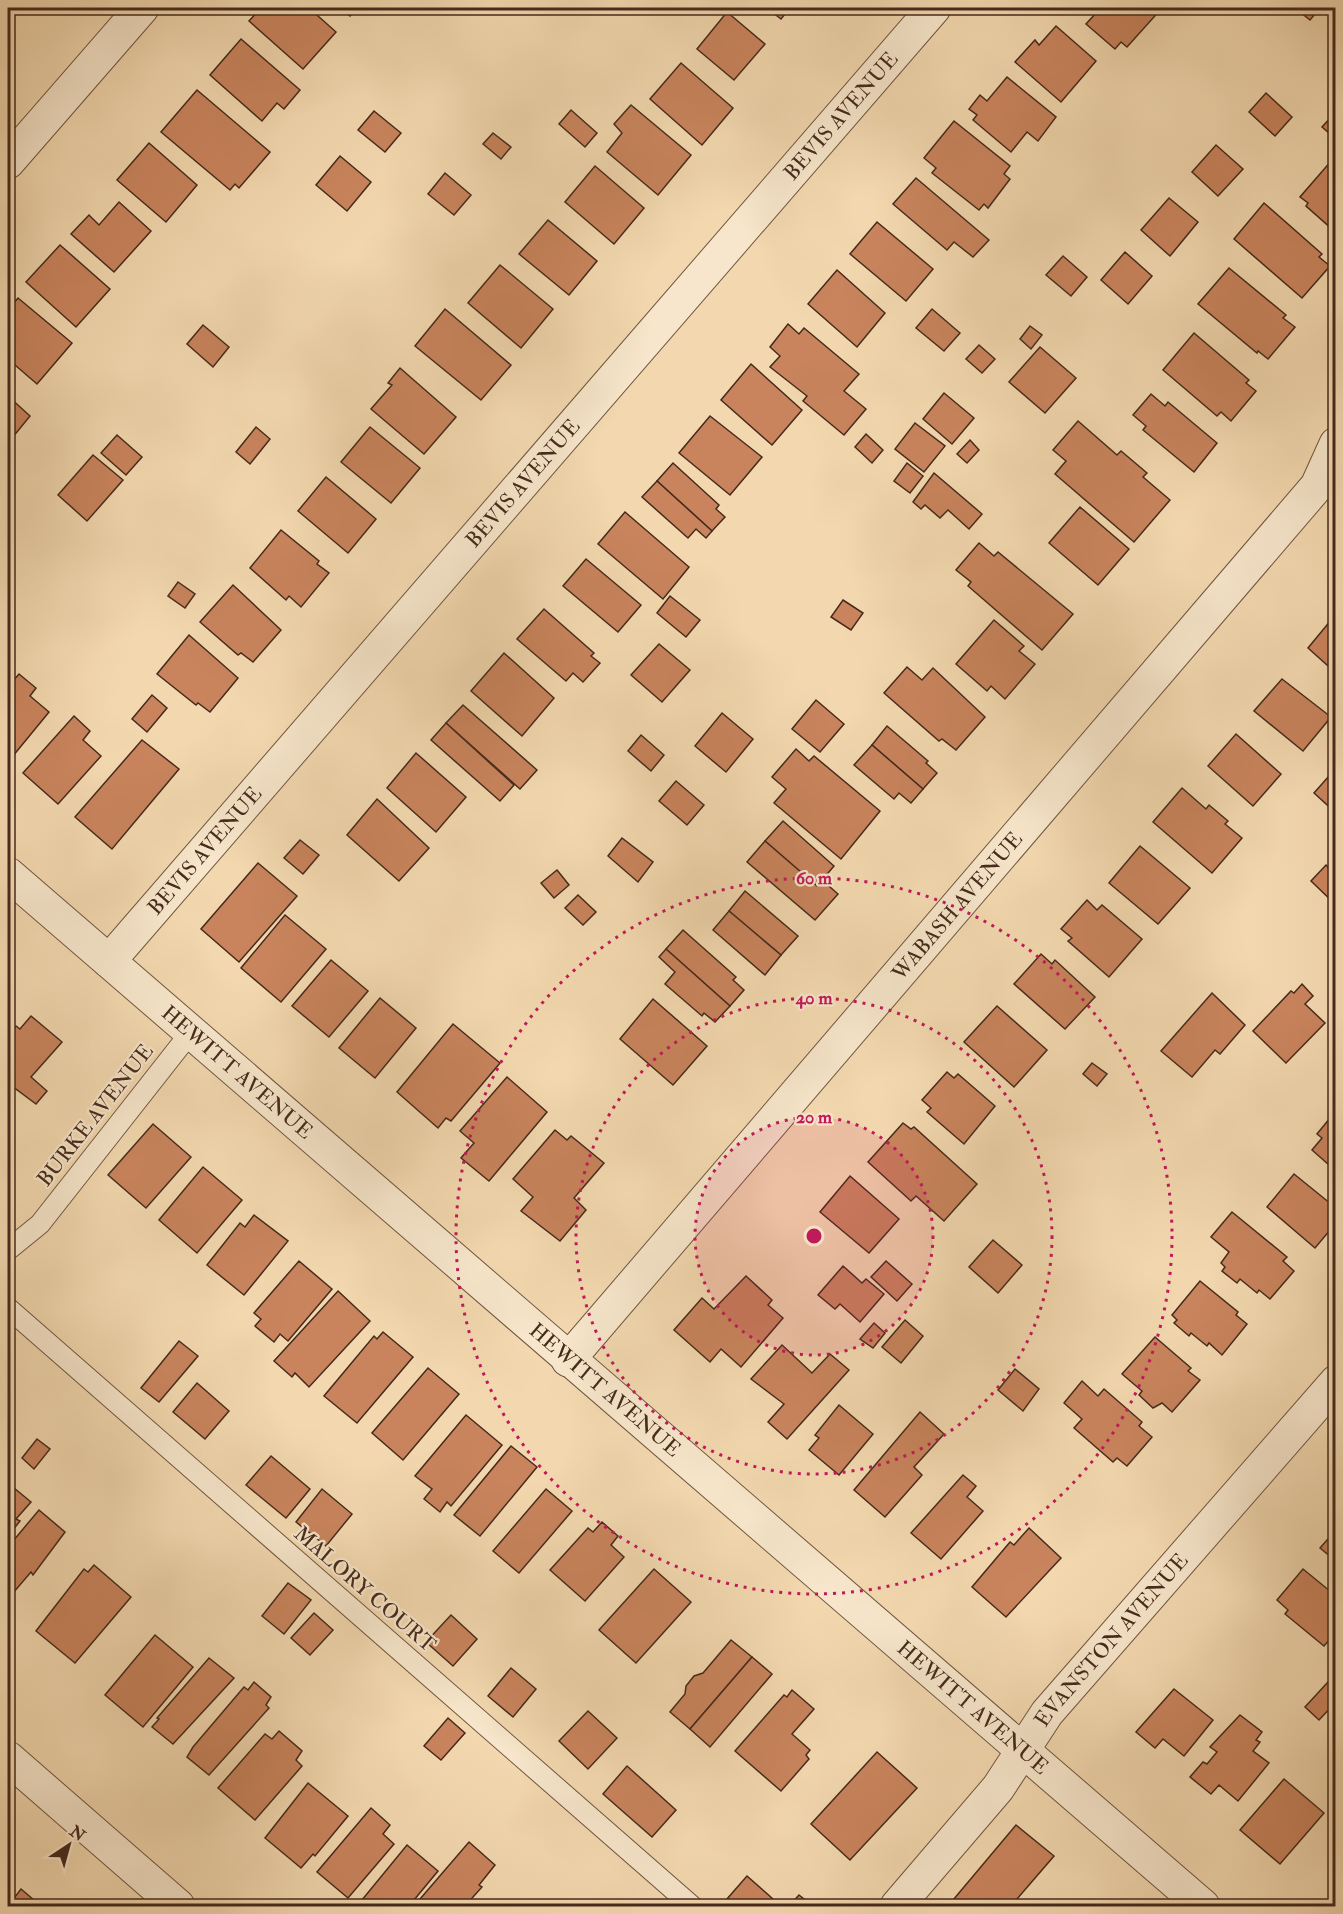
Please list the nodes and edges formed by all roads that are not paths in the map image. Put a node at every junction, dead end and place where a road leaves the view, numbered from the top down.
1 (142, 8) edge
2 (934, 8) edge
3 (8, 162) edge
4 (1335, 444) edge
5 (8, 874) edge
6 (109, 961) junction
7 (191, 1032) junction
8 (8, 1250) edge
9 (8, 1308) edge
10 (568, 1360) junction
11 (1335, 1382) edge
12 (1023, 1749) junction
13 (8, 1758) edge
14 (178, 1906) edge
15 (692, 1906) edge
16 (897, 1906) edge
17 (1203, 1906) edge

1 - 3 street
2 - 6 street, BEVIS AVENUE
4 - 10 street, WABASH AVENUE
5 - 6 street, HEWITT AVENUE
6 - 7 street, HEWITT AVENUE
7 - 8 lane, BURKE AVENUE
7 - 10 street, HEWITT AVENUE
9 - 15 lane, MALORY COURT
10 - 12 street, HEWITT AVENUE
11 - 12 street, EVANSTON AVENUE
12 - 16 street, EVANSTON AVENUE
12 - 17 street, HEWITT AVENUE
13 - 14 street

